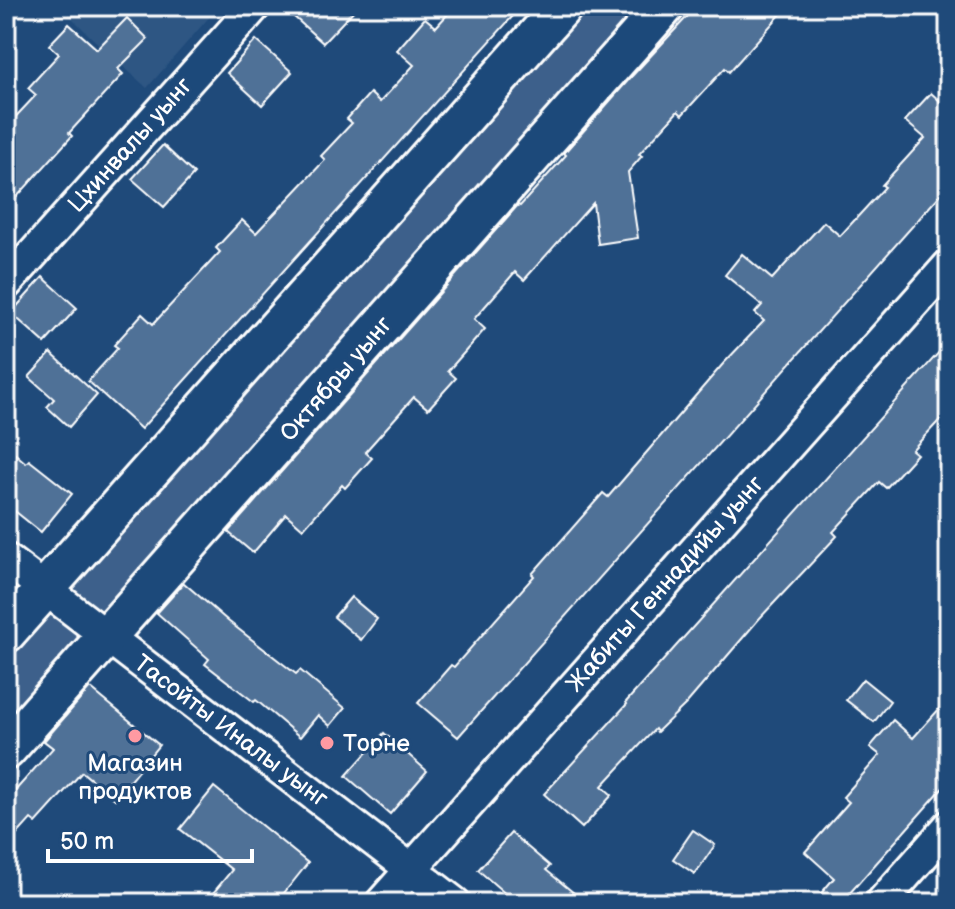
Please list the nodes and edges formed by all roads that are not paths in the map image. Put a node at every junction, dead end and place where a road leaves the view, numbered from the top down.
1 (255, 6) edge
2 (563, 6) edge
3 (665, 6) edge
4 (949, 265) edge
5 (6, 284) edge
6 (6, 559) edge
7 (45, 589) junction
8 (6, 633) edge
9 (108, 637) junction
10 (6, 750) edge
11 (949, 826) edge
12 (411, 869) junction
13 (381, 903) edge
14 (455, 903) edge
15 (881, 903) edge

1 - 5 street, Цхинвалы уынг
2 - 7 street
3 - 9 street, Октябры уынг
4 - 12 street, Жабиты Геннадийы уынг
6 - 7 street, Тасойты Иналы уынг
7 - 8 street
7 - 9 street, Тасойты Иналы уынг
9 - 10 street, Октябры уынг
9 - 12 street, Тасойты Иналы уынг
11 - 15 street
12 - 13 street, Жабиты Геннадийы уынг
12 - 14 street, Тасойты Иналы уынг

